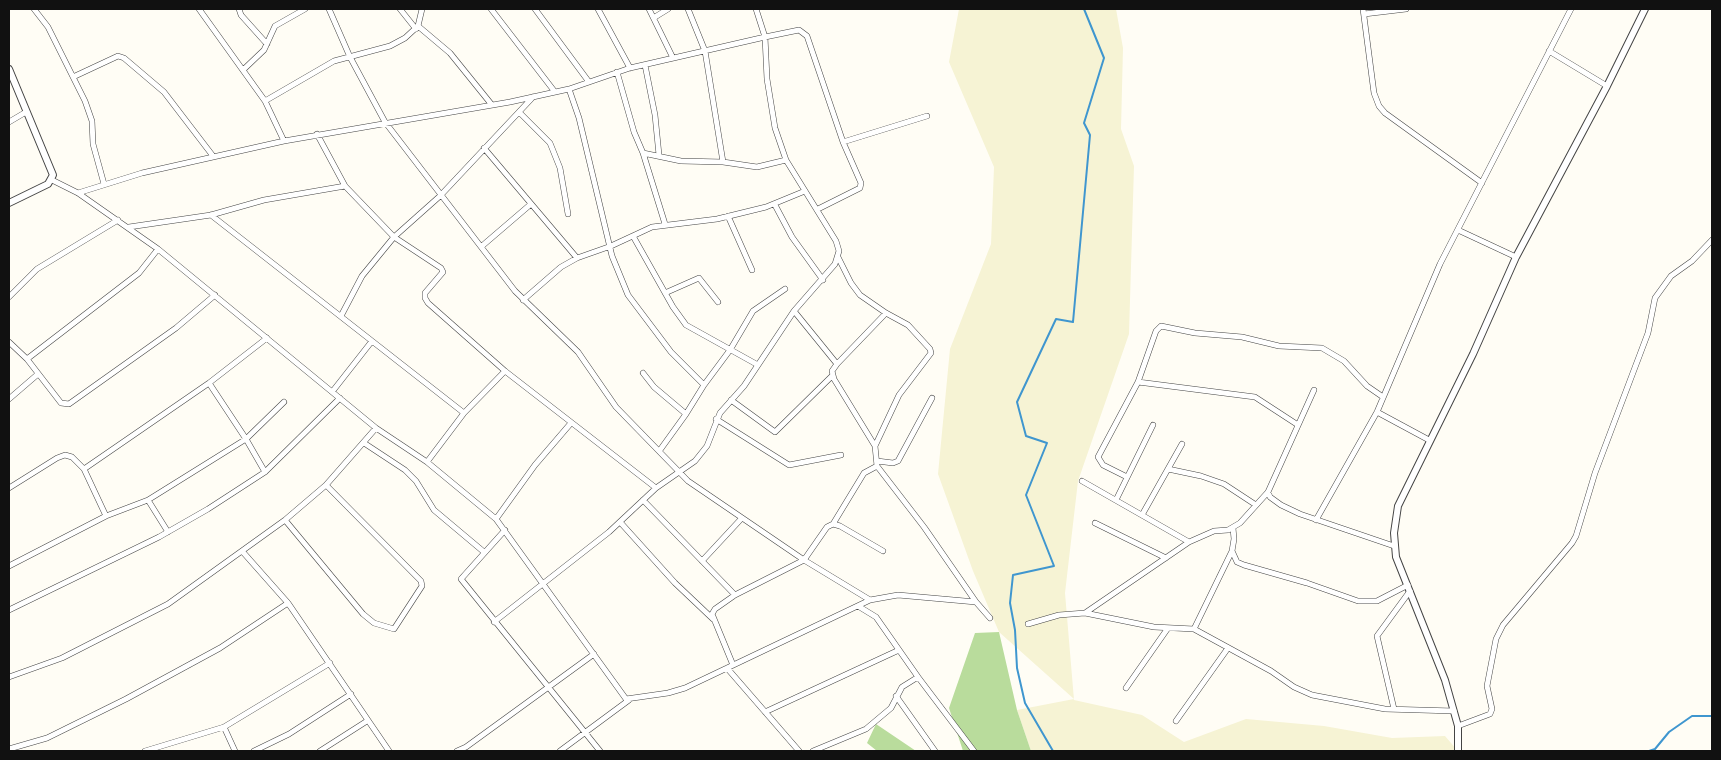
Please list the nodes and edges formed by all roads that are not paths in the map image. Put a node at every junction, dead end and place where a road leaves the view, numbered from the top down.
1 (34, 9) edge
2 (200, 9) edge
3 (239, 9) edge
4 (305, 9) edge
5 (329, 9) edge
6 (400, 9) edge
7 (422, 9) edge
8 (491, 9) edge
9 (535, 9) edge
10 (598, 9) edge
11 (649, 9) edge
12 (668, 9) edge
13 (688, 9) edge
14 (756, 9) edge
15 (1406, 9) edge
16 (1571, 9) edge
17 (1644, 9) edge
18 (1364, 12) edge
19 (655, 17) junction
20 (417, 27) junction
21 (765, 37) junction
22 (267, 44) junction
23 (705, 51) junction
24 (1549, 51) junction
25 (350, 57) junction
26 (673, 58) junction
27 (644, 65) junction
28 (630, 68) junction
29 (9, 69) edge
30 (243, 70) junction
31 (617, 72) junction
32 (73, 77) junction
33 (589, 82) junction
34 (1607, 86) junction
35 (569, 89) junction
36 (555, 92) junction
37 (533, 97) junction
38 (264, 101) junction
39 (492, 105) junction
40 (26, 112) junction
41 (520, 113) junction
42 (927, 116) dead end
43 (9, 122) edge
44 (385, 122) junction
45 (317, 134) junction
46 (284, 141) junction
47 (843, 142) junction
48 (484, 148) junction
49 (643, 153) junction
50 (659, 155) junction
51 (213, 156) junction
52 (786, 160) junction
53 (723, 162) junction
54 (52, 180) junction
55 (1482, 183) junction
56 (104, 184) junction
57 (345, 186) junction
58 (805, 191) junction
59 (78, 193) junction
60 (440, 196) junction
61 (9, 203) edge
62 (531, 204) junction
63 (775, 204) junction
64 (818, 209) junction
65 (568, 214) dead end
66 (211, 215) junction
67 (728, 216) junction
68 (118, 220) junction
69 (665, 224) junction
70 (128, 228) junction
71 (1458, 230) junction
72 (633, 236) junction
73 (394, 237) junction
74 (1712, 240) edge
75 (482, 246) junction
76 (611, 246) junction
77 (158, 249) junction
78 (838, 257) junction
79 (577, 258) junction
80 (1516, 258) junction
81 (752, 270) dead end
82 (823, 280) junction
83 (785, 289) dead end
84 (665, 294) junction
85 (215, 295) junction
86 (9, 296) edge
87 (523, 300) junction
88 (718, 302) dead end
89 (794, 311) junction
90 (886, 313) junction
91 (341, 316) junction
92 (267, 338) junction
93 (372, 341) junction
94 (9, 342) edge
95 (730, 350) junction
96 (27, 359) junction
97 (837, 364) junction
98 (758, 365) junction
99 (505, 371) junction
100 (643, 373) dead end
101 (38, 374) junction
102 (832, 376) junction
103 (1138, 382) junction
104 (210, 383) junction
105 (704, 385) junction
106 (1314, 390) dead end
107 (332, 392) junction
108 (1383, 397) junction
109 (340, 398) junction
110 (932, 398) dead end
111 (9, 399) edge
112 (731, 400) junction
113 (284, 402) dead end
114 (1377, 412) junction
115 (464, 413) junction
116 (686, 414) junction
117 (716, 419) junction
118 (571, 423) junction
119 (1152, 425) dead end
120 (1298, 425) junction
121 (376, 428) junction
122 (246, 439) junction
123 (1429, 440) junction
124 (364, 443) junction
125 (1182, 444) dead end
126 (875, 446) junction
127 (660, 450) junction
128 (841, 455) dead end
129 (427, 462) junction
130 (877, 464) junction
131 (84, 469) junction
132 (1168, 469) junction
133 (265, 472) junction
134 (678, 472) junction
135 (1127, 477) junction
136 (1082, 481) dead end
137 (326, 485) junction
138 (9, 488) edge
139 (656, 488) junction
140 (1268, 492) junction
141 (148, 500) junction
142 (643, 500) junction
143 (1116, 500) junction
144 (1256, 505) junction
145 (1142, 515) junction
146 (106, 516) junction
147 (741, 519) junction
148 (285, 520) junction
149 (496, 520) junction
150 (1316, 520) junction
151 (620, 522) junction
152 (1095, 523) dead end
153 (833, 524) junction
154 (1234, 528) junction
155 (504, 530) junction
156 (168, 532) junction
157 (1189, 542) junction
158 (1394, 546) junction
159 (242, 550) junction
160 (883, 551) dead end
161 (1232, 551) junction
162 (484, 552) junction
163 (1166, 558) junction
164 (804, 560) junction
165 (702, 561) junction
166 (9, 566) edge
167 (544, 585) junction
168 (1409, 588) junction
169 (735, 595) junction
170 (870, 600) junction
171 (976, 602) junction
172 (288, 603) junction
173 (858, 606) junction
174 (9, 610) edge
175 (1085, 613) junction
176 (990, 618) dead end
177 (715, 620) junction
178 (494, 622) junction
179 (1028, 624) dead end
180 (1168, 628) junction
181 (1194, 629) junction
182 (1228, 648) junction
183 (900, 650) junction
184 (594, 654) junction
185 (330, 663) junction
186 (733, 666) junction
187 (727, 668) junction
188 (9, 677) edge
189 (918, 677) junction
190 (548, 687) junction
191 (1126, 688) dead end
192 (350, 694) junction
193 (896, 696) junction
194 (629, 700) junction
195 (1394, 709) junction
196 (1454, 711) junction
197 (765, 712) junction
198 (1176, 720) dead end
199 (367, 721) junction
200 (1458, 726) junction
201 (224, 727) junction
202 (585, 733) junction
203 (468, 749) edge
204 (9, 750) edge
205 (145, 751) edge
206 (235, 751) edge
207 (254, 751) edge
208 (320, 751) edge
209 (389, 751) edge
210 (457, 751) edge
211 (560, 751) edge
212 (600, 751) edge
213 (799, 751) edge
214 (812, 751) edge
215 (935, 751) edge
216 (974, 751) edge
217 (1458, 751) edge

1 - 32 street
2 - 30 street
3 - 22 street
4 - 22 street
5 - 25 street
6 - 20 street
7 - 20 street
8 - 36 street
9 - 33 street
10 - 28 street
11 - 19 street
12 - 19 street
13 - 23 street
14 - 21 street
15 - 18 street
16 - 24 street
17 - 34 street
18 - 55 street
19 - 26 street
20 - 25 street
20 - 39 street
21 - 23 street
21 - 47 street
21 - 52 street
22 - 30 street
23 - 26 street
23 - 53 street
24 - 34 street
24 - 55 street
25 - 38 street
25 - 44 street
26 - 27 street
27 - 28 street
27 - 50 street
28 - 31 street
29 - 40 street
30 - 38 street
31 - 33 street
31 - 49 street
32 - 51 street
32 - 56 street
33 - 35 street
34 - 80 street
35 - 36 street
35 - 76 street
36 - 37 street
37 - 39 street
37 - 41 street
38 - 46 street
39 - 44 street
40 - 43 street
40 - 54 street
41 - 48 street
41 - 65 street
42 - 47 street
44 - 45 street
44 - 60 street
45 - 46 street
45 - 57 street
46 - 51 street
47 - 64 street
48 - 60 street
48 - 62 street
49 - 50 street
49 - 69 street
50 - 53 street
51 - 56 street
52 - 53 street
52 - 58 street
54 - 59 street
54 - 61 street
55 - 71 street
56 - 59 street
57 - 66 street
57 - 73 street
58 - 63 street
58 - 64 street
59 - 68 street
60 - 73 street
60 - 75 street
62 - 75 street
62 - 79 street
63 - 67 street
63 - 82 street
64 - 78 street
66 - 70 street
66 - 91 street
67 - 69 street
67 - 81 street
68 - 70 street
68 - 86 street
69 - 72 street
70 - 77 street
71 - 80 street
71 - 108 street
72 - 76 street
72 - 84 street
73 - 91 street
73 - 99 street
74 - 200 street
75 - 87 street
76 - 79 street
76 - 105 street
77 - 85 street
77 - 96 street
78 - 82 street
78 - 90 street
79 - 87 street
80 - 123 street
82 - 89 street
83 - 95 street
84 - 88 street
84 - 95 street
85 - 92 street
85 - 101 street
87 - 127 street
89 - 97 street
89 - 98 street
90 - 97 street
90 - 126 street
91 - 93 street
92 - 104 street
92 - 107 street
93 - 107 street
93 - 115 street
94 - 96 street
95 - 98 street
95 - 105 street
96 - 101 street
97 - 102 street
98 - 112 street
99 - 115 street
99 - 118 street
100 - 116 street
101 - 111 street
102 - 112 street
102 - 126 street
103 - 108 street
103 - 120 street
103 - 135 street
104 - 122 street
104 - 131 street
105 - 116 street
106 - 120 street
107 - 109 street
108 - 114 street
109 - 121 street
109 - 133 street
110 - 130 street
112 - 117 street
113 - 122 street
114 - 123 street
114 - 150 street
115 - 129 street
116 - 127 street
117 - 128 street
117 - 134 street
118 - 139 street
118 - 149 street
119 - 135 street
120 - 140 street
121 - 124 street
121 - 129 street
122 - 133 street
122 - 141 street
123 - 158 street
124 - 137 street
124 - 162 street
125 - 132 street
126 - 130 street
127 - 134 street
129 - 149 street
130 - 153 street
130 - 171 street
131 - 138 street
131 - 146 street
132 - 144 street
132 - 145 street
133 - 156 street
134 - 139 street
134 - 147 street
135 - 143 street
136 - 143 street
137 - 148 street
137 - 148 street
139 - 142 street
140 - 144 street
140 - 150 street
141 - 146 street
141 - 156 street
142 - 151 street
142 - 165 street
143 - 145 street
144 - 154 street
145 - 157 street
146 - 166 street
147 - 164 street
147 - 165 street
148 - 159 street
149 - 155 street
150 - 158 street
151 - 167 street
151 - 177 street
152 - 163 street
153 - 160 street
153 - 164 street
154 - 157 street
154 - 161 street
155 - 162 street
155 - 167 street
156 - 174 street
157 - 163 street
158 - 168 street
159 - 172 street
159 - 188 street
161 - 168 street
161 - 181 street
162 - 178 street
163 - 175 street
164 - 169 street
164 - 170 street
165 - 169 street
167 - 178 street
167 - 184 street
168 - 195 street
168 - 196 street
169 - 177 street
170 - 171 street
170 - 173 street
171 - 176 street
172 - 185 street
172 - 204 street
173 - 183 street
173 - 186 street
175 - 179 street
175 - 180 street
177 - 186 street
178 - 190 street
180 - 181 street
180 - 191 street
181 - 182 street
182 - 195 street
182 - 198 street
183 - 189 street
183 - 197 street
184 - 190 street
184 - 194 street
185 - 192 street
185 - 201 street
186 - 187 street
187 - 194 street
187 - 197 street
189 - 193 street
189 - 216 street
190 - 202 street
190 - 203 street
192 - 199 street
192 - 207 street
193 - 214 street
193 - 215 street
194 - 202 street
195 - 196 street
196 - 200 street
197 - 213 street
199 - 208 street
199 - 209 street
200 - 217 street
201 - 205 street
201 - 206 street
202 - 211 street
202 - 212 street
203 - 210 street

